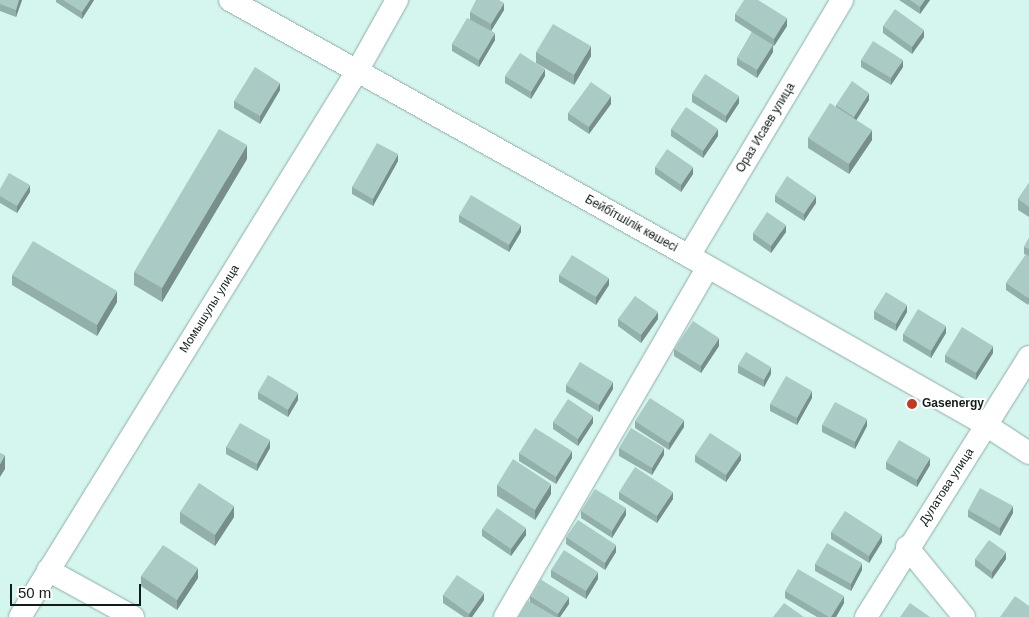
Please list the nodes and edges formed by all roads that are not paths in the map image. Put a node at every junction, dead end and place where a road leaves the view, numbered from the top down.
1 (230, 0) edge
2 (397, 0) edge
3 (842, 0) edge
4 (356, 73) junction
5 (689, 256) junction
6 (707, 270) junction
7 (1029, 357) edge
8 (986, 425) junction
9 (1029, 453) edge
10 (907, 547) junction
11 (48, 570) junction
12 (20, 617) edge
13 (133, 617) edge
14 (505, 617) edge
15 (866, 617) edge
16 (964, 617) edge

1 - 4 street, Бейбітшілік көшесі
2 - 4 street, Момышулы улица
3 - 5 street, Ораз Исаев улица
4 - 5 street, Бейбітшілік көшесі
4 - 11 street, Момышулы улица
5 - 6 street, Бейбітшілік көшесі
6 - 8 street, Бейбітшілік көшесі
6 - 14 street
7 - 8 street, Дулатова улица
8 - 9 street, Бейбітшілік көшесі
8 - 10 street, Дулатова улица
10 - 15 street, Дулатова улица
10 - 16 street
11 - 12 street, Момышулы улица
11 - 13 street

